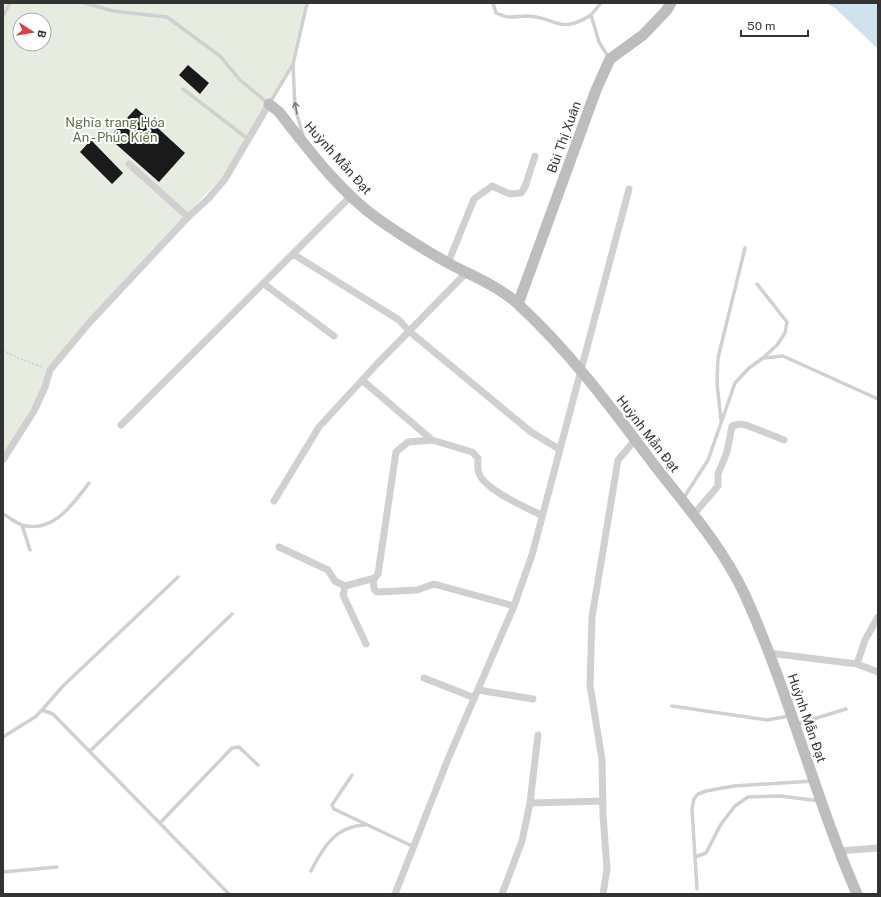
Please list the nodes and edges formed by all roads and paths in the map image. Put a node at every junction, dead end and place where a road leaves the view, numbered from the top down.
1 (10, 3) edge
2 (85, 3) edge
3 (307, 3) edge
4 (493, 3) edge
5 (601, 3) edge
6 (671, 3) edge
7 (591, 14) junction
8 (3, 16) edge
9 (610, 59) junction
10 (293, 64) junction
11 (183, 89) dead end
12 (269, 104) junction
13 (248, 139) junction
14 (306, 146) junction
15 (535, 156) dead end
16 (129, 164) dead end
17 (629, 189) dead end
18 (350, 196) junction
19 (188, 217) junction
20 (745, 248) dead end
21 (293, 254) junction
22 (448, 263) junction
23 (466, 273) junction
24 (264, 284) junction
25 (758, 284) dead end
26 (518, 304) junction
27 (409, 331) junction
28 (334, 336) dead end
29 (3, 350) edge
30 (763, 358) junction
31 (50, 370) junction
32 (581, 373) junction
33 (362, 380) junction
34 (878, 399) edge
35 (721, 421) junction
36 (121, 426) dead end
37 (432, 440) junction
38 (635, 440) junction
39 (784, 440) dead end
40 (559, 449) junction
41 (3, 460) edge
42 (89, 483) dead end
43 (274, 501) dead end
44 (682, 501) junction
45 (3, 514) edge
46 (694, 514) junction
47 (541, 515) junction
48 (22, 525) junction
49 (279, 548) dead end
50 (30, 550) dead end
51 (178, 577) dead end
52 (373, 579) junction
53 (345, 586) junction
54 (514, 606) junction
55 (232, 614) dead end
56 (878, 617) edge
57 (366, 644) dead end
58 (769, 653) junction
59 (857, 664) junction
60 (878, 672) edge
61 (424, 678) dead end
62 (478, 690) junction
63 (475, 698) junction
64 (533, 699) dead end
65 (672, 706) dead end
66 (846, 709) dead end
67 (42, 710) junction
68 (794, 720) junction
69 (538, 735) dead end
70 (3, 737) edge
71 (90, 751) junction
72 (258, 765) dead end
73 (352, 775) dead end
74 (814, 781) junction
75 (603, 801) junction
76 (821, 801) junction
77 (530, 803) junction
78 (160, 823) junction
79 (366, 824) junction
80 (414, 847) junction
81 (878, 848) edge
82 (838, 851) junction
83 (695, 857) junction
84 (57, 867) dead end
85 (311, 871) dead end
86 (3, 872) edge
87 (697, 889) dead end
88 (229, 894) edge
89 (395, 894) edge
90 (502, 894) edge
91 (603, 894) edge
92 (857, 894) edge

1 - 8 lane
2 - 12 lane
3 - 10 lane
4 - 7 lane
5 - 7 lane
6 - 9 main road, Bùi Thị Xuân
7 - 9 lane
9 - 26 main road, Bùi Thị Xuân
10 - 12 lane
14 -> 10 lane
11 - 13 lane
12 - 13 street
12 - 14 main road, Huỳnh Mẫn Đạt
13 - 19 street
14 - 18 main road, Huỳnh Mẫn Đạt
15 - 22 street
16 - 19 street
17 - 32 street
18 - 21 street
18 - 22 main road, Huỳnh Mẫn Đạt
19 - 31 street
20 - 35 lane
21 - 24 street
21 - 27 street
22 - 23 main road, Huỳnh Mẫn Đạt
23 - 26 main road, Huỳnh Mẫn Đạt
23 - 27 street
24 - 28 street
24 - 36 street
25 - 30 lane
26 - 32 main road, Huỳnh Mẫn Đạt
27 - 33 street
27 - 40 street
29 - 31 path
30 - 34 lane
30 - 35 lane
31 - 41 street
32 - 38 main road, Huỳnh Mẫn Đạt
32 - 40 street
33 - 37 street
33 - 43 street
35 - 44 lane
37 - 47 street
37 - 52 street
38 - 44 main road, Huỳnh Mẫn Đạt
38 - 75 street
39 - 46 street
40 - 47 street
42 - 48 lane
44 - 46 main road, Huỳnh Mẫn Đạt
45 - 48 lane
46 - 58 main road, Huỳnh Mẫn Đạt
47 - 54 street
48 - 50 lane
49 - 53 street
51 - 67 lane
52 - 53 street
52 - 54 street
53 - 57 street
54 - 62 street
55 - 71 lane
56 - 59 street
58 - 59 street
58 - 68 main road, Huỳnh Mẫn Đạt
59 - 60 street
61 - 63 street
62 - 63 street
62 - 64 street
63 - 80 street
65 - 68 lane
66 - 68 lane
67 - 70 lane
67 - 71 lane
68 - 74 main road, Huỳnh Mẫn Đạt
69 - 77 street
71 - 78 lane
72 - 78 lane
73 - 79 lane
74 - 76 main road, Huỳnh Mẫn Đạt
74 - 83 lane
75 - 77 street
75 - 91 street
76 - 82 main road, Huỳnh Mẫn Đạt
76 - 83 lane
77 - 90 street
78 - 88 lane
79 - 80 lane
79 - 85 lane
80 - 89 street
81 - 82 street
82 - 92 main road, Huỳnh Mẫn Đạt
83 - 87 lane
84 - 86 lane

